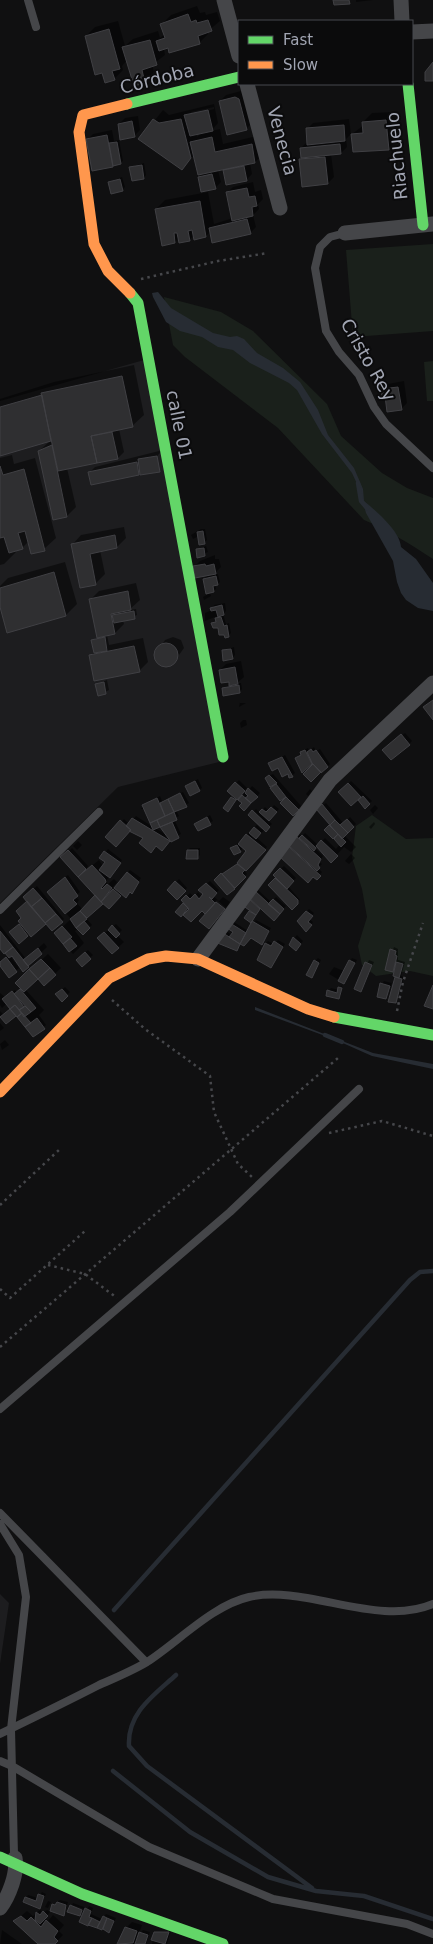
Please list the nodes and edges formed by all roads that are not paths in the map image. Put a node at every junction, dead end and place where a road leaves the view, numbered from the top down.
1 (28, 0) edge
2 (224, 0) edge
3 (401, 0) edge
4 (402, 20) edge
5 (36, 26) dead end
6 (433, 31) edge
7 (413, 32) edge
8 (238, 52) edge
9 (238, 76) edge
10 (247, 85) edge
11 (408, 85) edge
12 (83, 115) joint
13 (280, 208) dead end
14 (428, 225) edge
15 (345, 232) joint
16 (433, 468) edge
17 (433, 683) edge
18 (223, 757) dead end
19 (99, 812) dead end
20 (0, 910) edge
21 (198, 959) junction
22 (433, 1035) edge
23 (359, 1088) dead end
24 (0, 1092) edge
25 (0, 1409) edge
26 (0, 1513) edge
27 (0, 1524) edge
28 (433, 1604) edge
29 (146, 1662) junction
30 (11, 1729) junction
31 (0, 1734) edge
32 (0, 1761) edge
33 (12, 1766) junction
34 (10, 1859) edge
35 (2, 1902) edge
36 (433, 1934) edge
37 (223, 1944) edge

1 - 5 lane
2 - 8 street
3 - 4 street
6 - 7 street
9 - 12 street, Córdoba
10 - 13 street, Venecia
11 - 14 street, Riachuelo
12 - 18 street, calle 01
14 - 15 street, Cristo Rey
15 - 16 lane, Cristo Rey
17 - 21 street
19 - 20 lane
21 - 22 street
21 - 24 street
23 - 25 lane
26 - 29 lane
27 - 30 lane
28 - 29 lane
29 - 30 lane
30 - 31 lane
30 - 33 lane
32 - 33 lane
33 - 34 lane
33 - 36 lane
34 - 35 street
34 - 37 street

